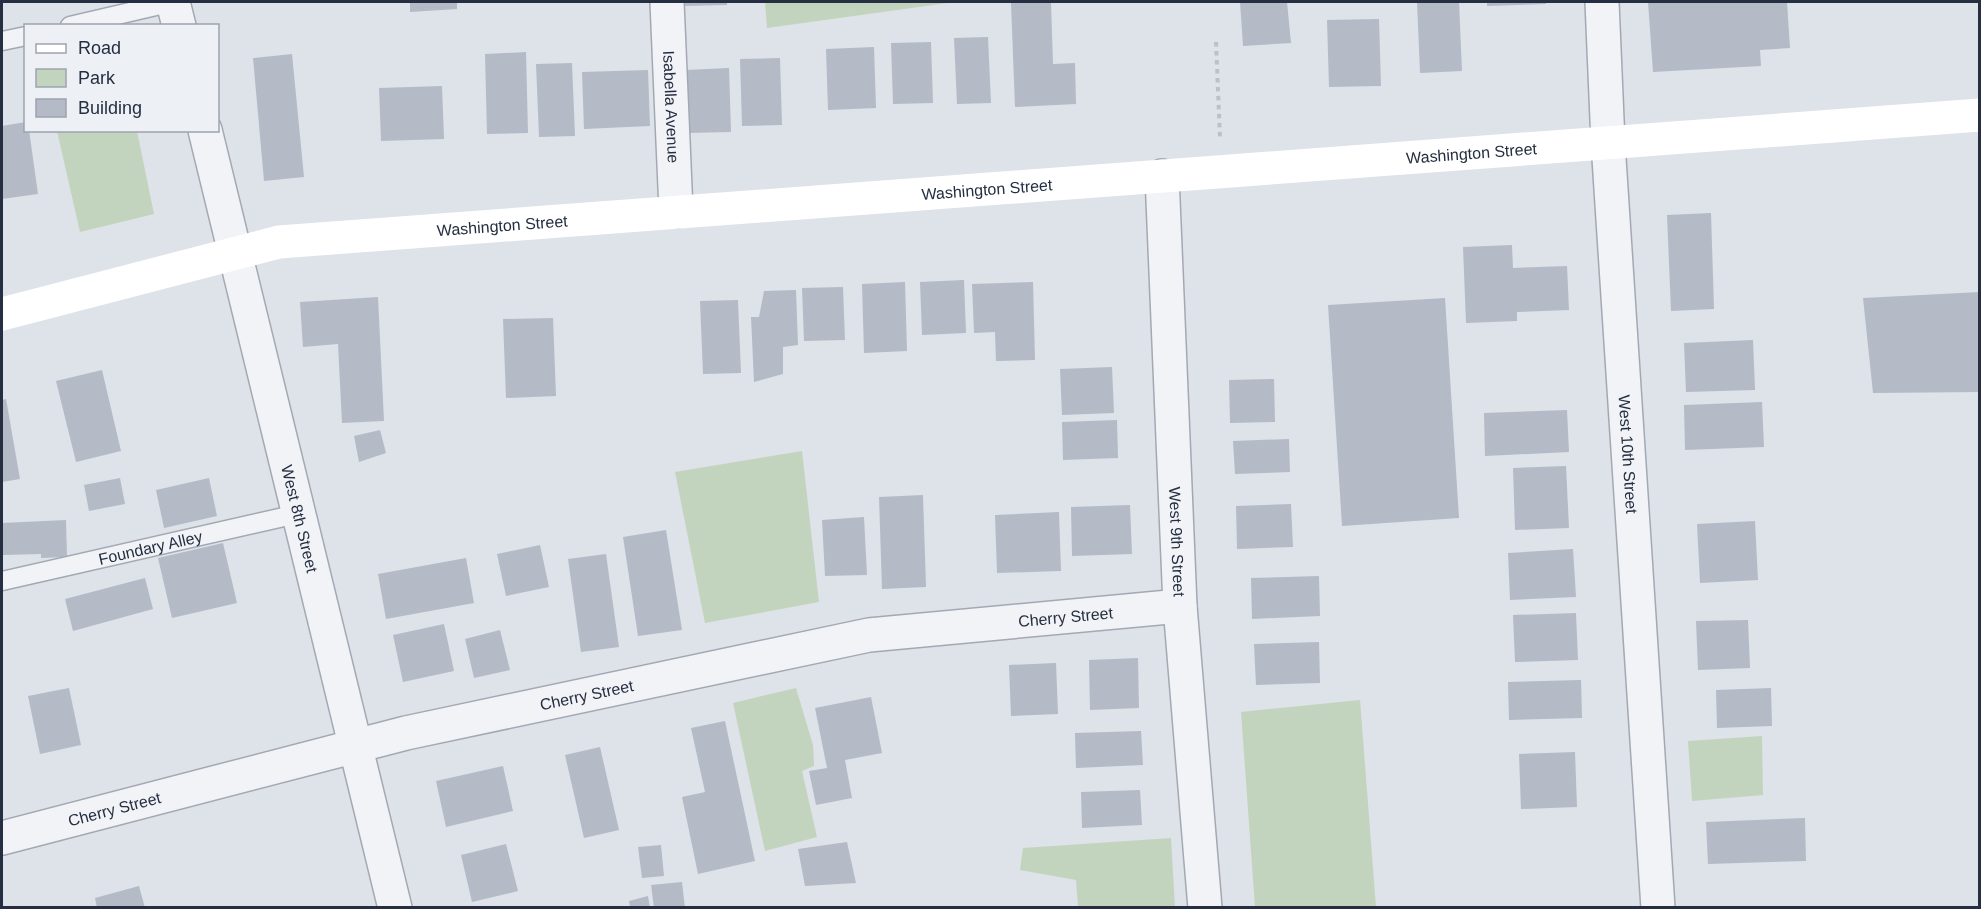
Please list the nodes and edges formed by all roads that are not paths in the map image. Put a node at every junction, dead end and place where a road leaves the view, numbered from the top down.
1 (173, 2) edge
2 (667, 2) edge
3 (1602, 2) edge
4 (79, 24) edge
5 (178, 24) edge
6 (24, 36) edge
7 (2, 41) edge
8 (1980, 115) edge
9 (206, 132) edge
10 (1608, 143) junction
11 (1162, 176) junction
12 (676, 211) junction
13 (236, 253) junction
14 (2, 314) edge
15 (297, 514) junction
16 (2, 581) edge
17 (1180, 606) junction
18 (355, 746) junction
19 (2, 838) edge
20 (395, 908) edge
21 (1205, 908) edge
22 (1658, 908) edge

1 - 4 lane
1 - 5 street
2 - 12 street, Isabella Avenue
3 - 10 street, West 10th Street
6 - 7 lane
8 - 10 main road, Washington Street
9 - 13 street, West 8th Street
10 - 11 main road, Washington Street
10 - 22 street, West 10th Street
11 - 12 main road, Washington Street
11 - 17 street, West 9th Street
12 - 13 main road, Washington Street
13 - 14 main road, Washington Street
13 - 15 street, West 8th Street
15 - 16 lane, Foundary Alley
15 - 18 street, West 8th Street
17 - 18 street, Cherry Street
17 - 21 street, West 9th Street
18 - 19 street, Cherry Street
18 - 20 street, West 8th Street

